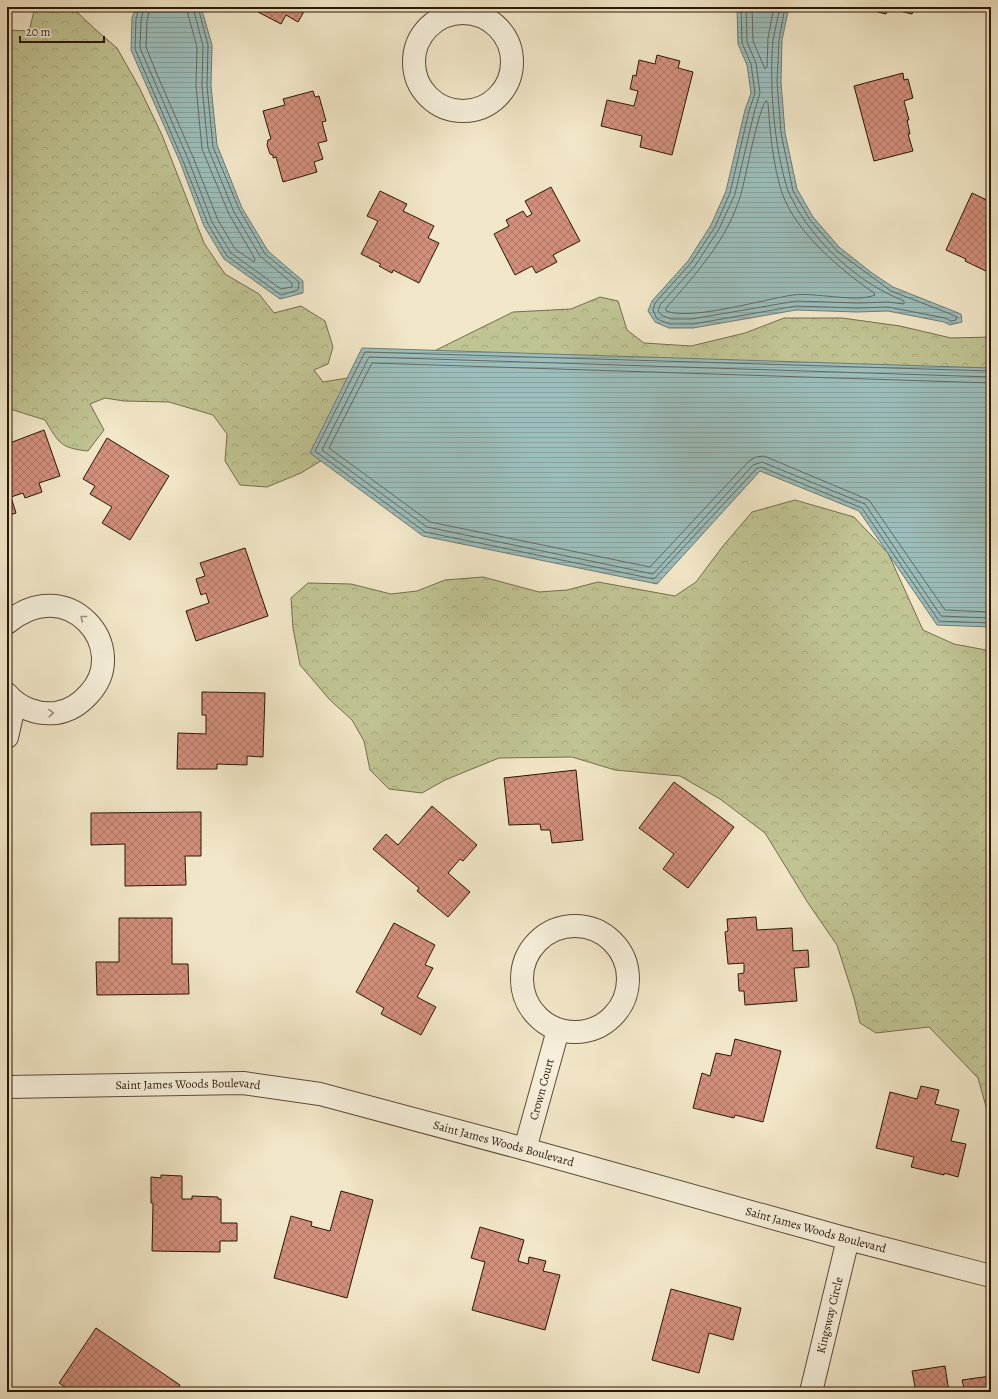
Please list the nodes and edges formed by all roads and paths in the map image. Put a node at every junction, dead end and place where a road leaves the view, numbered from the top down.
1 (460, 10) edge
2 (7, 623) edge
3 (11, 698) edge
4 (7, 737) edge
5 (558, 1030) junction
6 (7, 1087) edge
7 (525, 1148) junction
8 (848, 1240) junction
9 (991, 1276) edge
10 (811, 1392) edge

1 - 1 street
3 -> 2 street
3 - 4 street
5 - 5 street
5 - 7 street, Crown Court
6 - 7 street, Saint James Woods Boulevard
7 - 8 street, Saint James Woods Boulevard
8 - 9 street, Saint James Woods Boulevard
8 - 10 street, Kingsway Circle

